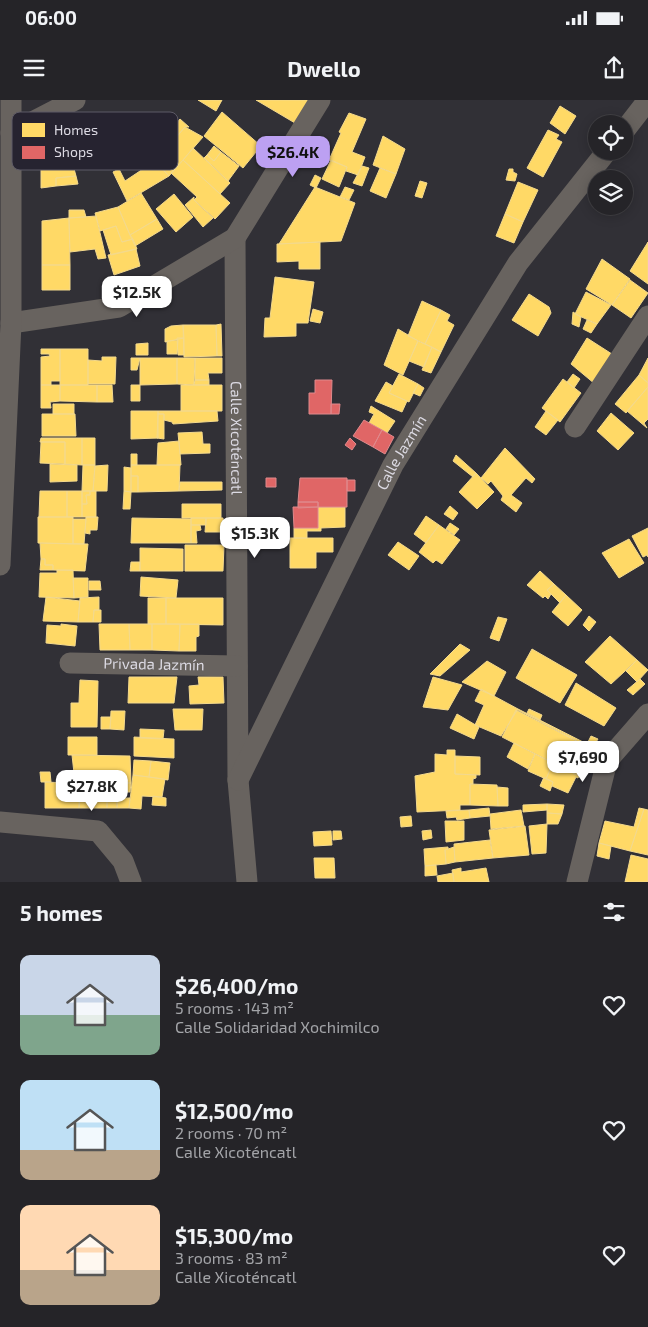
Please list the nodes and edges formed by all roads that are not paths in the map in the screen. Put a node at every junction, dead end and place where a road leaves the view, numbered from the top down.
1 (11, 100) edge
2 (75, 100) edge
3 (320, 100) edge
4 (648, 100) edge
5 (52, 112) edge
6 (633, 119) edge
7 (11, 133) joint
8 (600, 160) edge
9 (235, 238) junction
10 (648, 316) edge
11 (11, 323) junction
12 (575, 427) dead end
13 (0, 565) edge
14 (70, 663) dead end
15 (237, 666) junction
16 (648, 714) edge
17 (238, 780) junction
18 (0, 822) edge
19 (131, 882) edge
20 (247, 882) edge
21 (577, 882) edge

1 - 7 street
2 - 5 street
3 - 9 street
4 - 6 street
7 - 11 street
8 - 17 street, Calle Jazmín
9 - 11 street
9 - 15 street, Calle Xicoténcatl
10 - 12 street
11 - 13 street
14 - 15 street, Privada Jazmín
15 - 17 street, Calle Xicoténcatl
16 - 21 street
17 - 20 street, Calle Xicoténcatl
18 - 19 street

